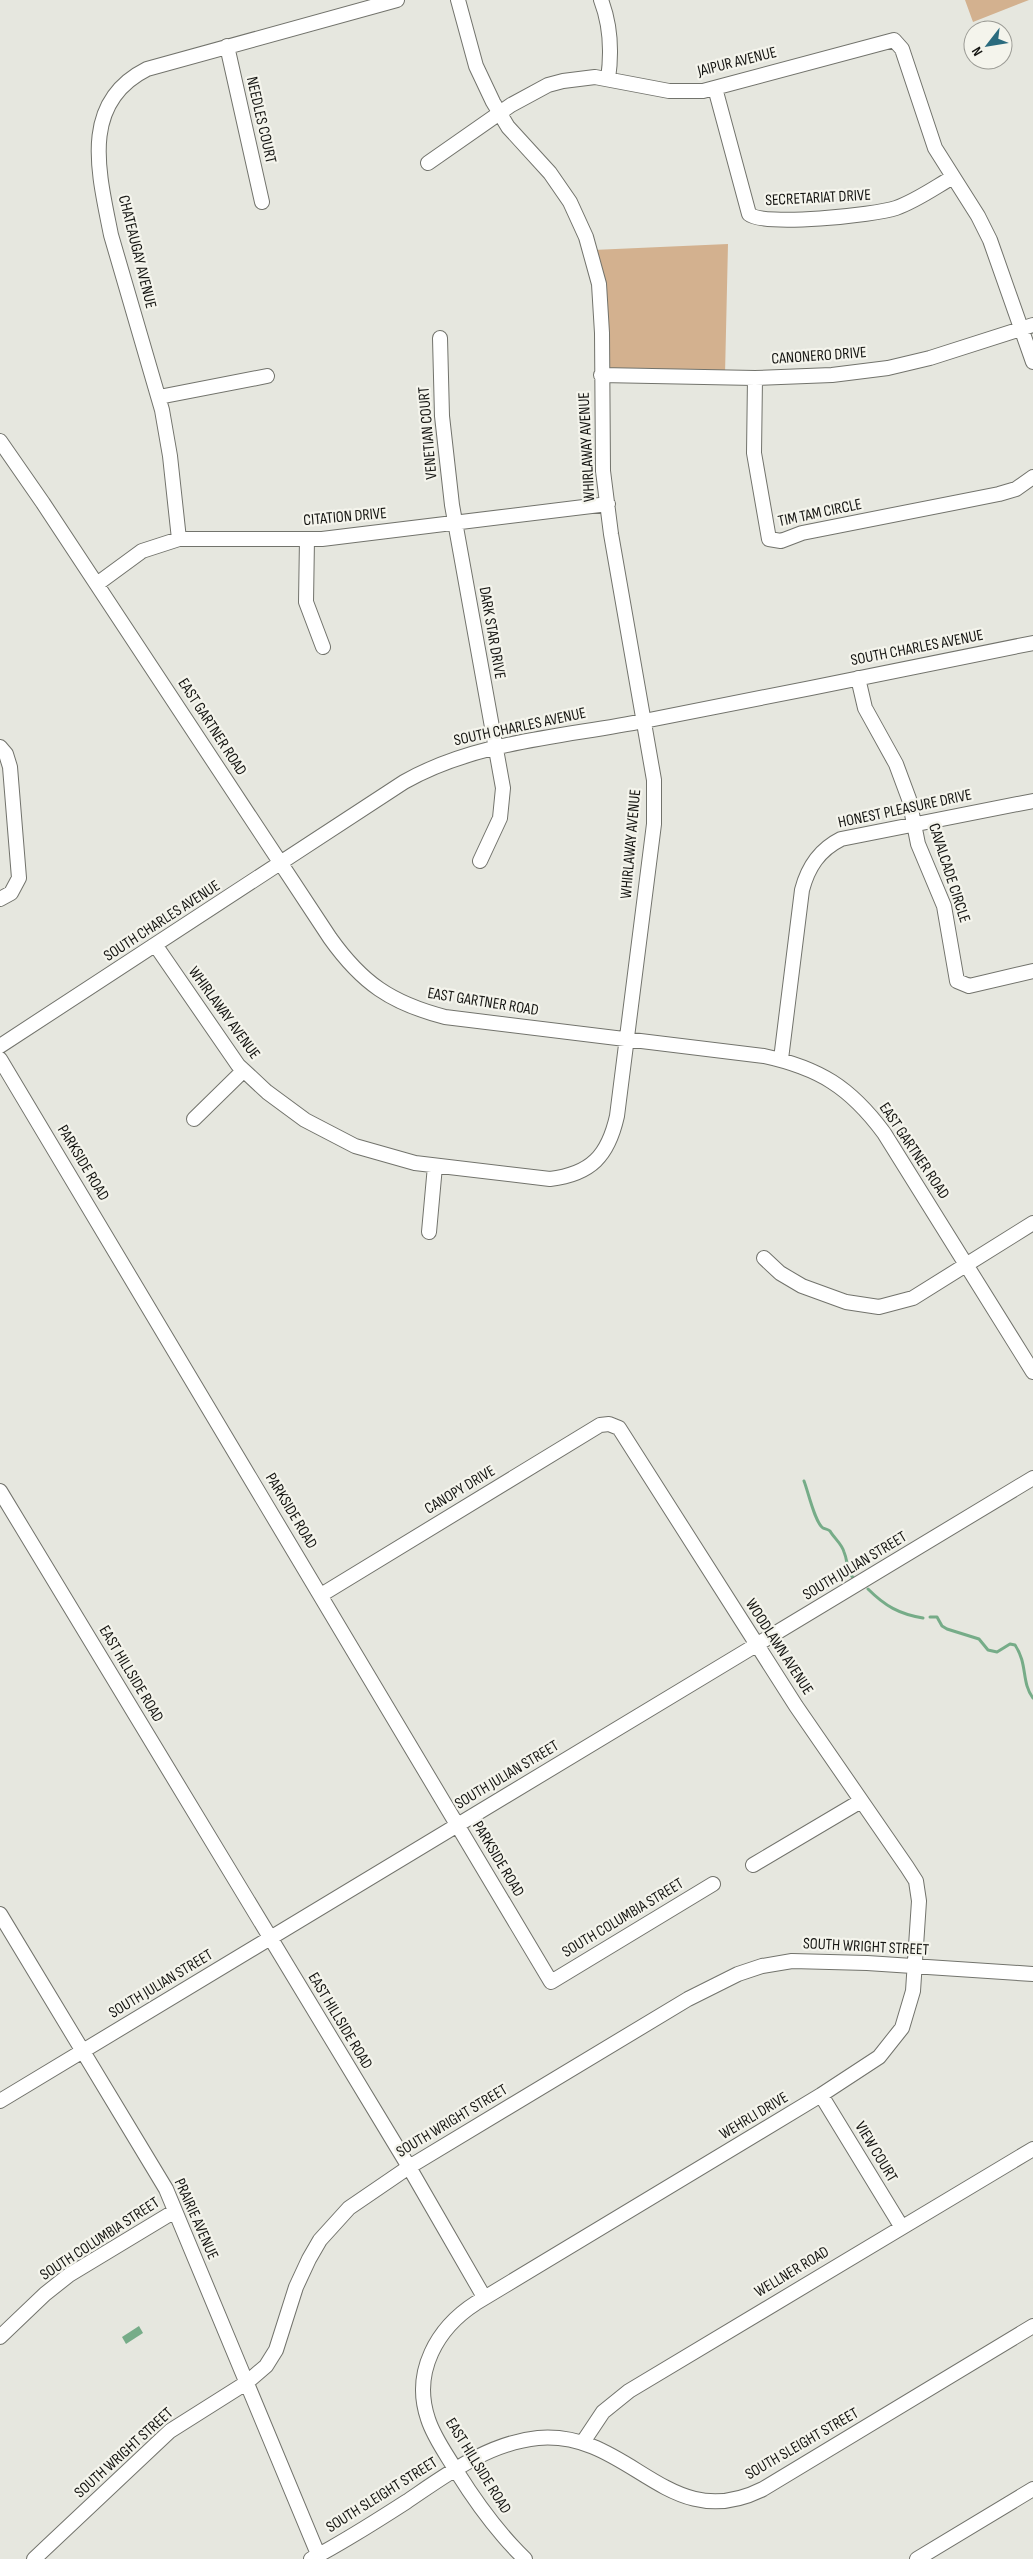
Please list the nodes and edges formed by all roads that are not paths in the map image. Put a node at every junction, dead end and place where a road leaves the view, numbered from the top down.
1 (397, 0) edge
2 (458, 0) edge
3 (601, 0) edge
4 (227, 46) junction
5 (608, 78) junction
6 (715, 88) junction
7 (500, 114) junction
8 (428, 163) dead end
9 (953, 177) junction
10 (262, 202) dead end
11 (1027, 327) edge
12 (440, 338) dead end
13 (1033, 362) edge
14 (601, 375) junction
15 (267, 376) dead end
16 (755, 378) junction
17 (159, 396) junction
18 (0, 441) edge
19 (1033, 477) edge
20 (608, 504) junction
21 (455, 523) junction
22 (178, 539) junction
23 (308, 539) junction
24 (97, 584) junction
25 (1033, 643) edge
26 (322, 647) dead end
27 (858, 678) junction
28 (645, 721) junction
29 (0, 747) edge
30 (496, 748) junction
31 (1033, 801) edge
32 (914, 824) junction
33 (480, 861) dead end
34 (281, 864) junction
35 (0, 899) edge
36 (156, 946) junction
37 (1033, 971) edge
38 (627, 1040) junction
39 (0, 1046) edge
40 (0, 1059) edge
41 (781, 1059) junction
42 (243, 1071) junction
43 (194, 1119) dead end
44 (435, 1166) junction
45 (1033, 1223) edge
46 (429, 1232) dead end
47 (764, 1258) dead end
48 (968, 1264) junction
49 (1033, 1372) edge
50 (619, 1428) joint
51 (1033, 1478) edge
52 (0, 1491) edge
53 (321, 1595) junction
54 (757, 1646) junction
55 (861, 1801) junction
56 (458, 1825) junction
57 (753, 1865) dead end
58 (916, 1881) joint
59 (713, 1884) dead end
60 (0, 1914) edge
61 (270, 1940) junction
62 (916, 1967) junction
63 (1033, 1974) edge
64 (551, 1982) joint
65 (83, 2052) junction
66 (821, 2095) junction
67 (0, 2102) edge
68 (1033, 2149) edge
69 (409, 2167) junction
70 (175, 2211) junction
71 (901, 2226) junction
72 (484, 2297) junction
73 (1033, 2326) edge
74 (0, 2337) edge
75 (246, 2383) junction
76 (583, 2442) junction
77 (456, 2469) junction
78 (1033, 2489) edge
79 (316, 2558) edge
80 (34, 2559) edge
81 (525, 2559) edge
82 (917, 2559) edge

1 - 4 street, CHATEAUGAY AVENUE
2 - 7 street, WHIRLAWAY AVENUE
3 - 5 street
4 - 10 street, NEEDLES COURT
4 - 17 street, CHATEAUGAY AVENUE
5 - 6 street, JAIPUR AVENUE
5 - 7 street, JAIPUR AVENUE
6 - 9 street, JAIPUR AVENUE
6 - 9 street, SECRETARIAT DRIVE
7 - 8 street, JAIPUR AVENUE
7 - 14 street, WHIRLAWAY AVENUE
9 - 11 street
11 - 13 street
11 - 16 street, CANONERO DRIVE
12 - 21 street, VENETIAN COURT
14 - 16 street, CANONERO DRIVE
14 - 20 street, WHIRLAWAY AVENUE
15 - 17 street
16 - 19 street, TIM TAM CIRCLE
17 - 22 street, CHATEAUGAY AVENUE
18 - 24 street, EAST GARTNER ROAD
20 - 21 street, CITATION DRIVE
20 - 28 street, WHIRLAWAY AVENUE
21 - 23 street, CITATION DRIVE
21 - 30 street, DARK STAR DRIVE
22 - 23 street, CITATION DRIVE
22 - 24 street, CITATION DRIVE
23 - 26 street
24 - 34 street, EAST GARTNER ROAD
25 - 27 street, SOUTH CHARLES AVENUE
27 - 28 street, SOUTH CHARLES AVENUE
27 - 32 street, CAVALCADE CIRCLE
28 - 30 street, SOUTH CHARLES AVENUE
28 - 38 street, WHIRLAWAY AVENUE
29 - 35 street
30 - 33 street, DARK STAR DRIVE
30 - 34 street, SOUTH CHARLES AVENUE
31 - 32 street, HONEST PLEASURE DRIVE
32 - 37 street, CAVALCADE CIRCLE
32 - 41 street, HONEST PLEASURE DRIVE
34 - 36 street, SOUTH CHARLES AVENUE
34 - 38 street, EAST GARTNER ROAD
36 - 39 street, SOUTH CHARLES AVENUE
36 - 42 street, WHIRLAWAY AVENUE
38 - 41 street, EAST GARTNER ROAD
38 - 44 street, WHIRLAWAY AVENUE
40 - 53 street, PARKSIDE ROAD
41 - 48 street, EAST GARTNER ROAD
42 - 43 street
42 - 44 street, WHIRLAWAY AVENUE
44 - 46 street
45 - 48 street
47 - 48 street
48 - 49 street, EAST GARTNER ROAD
50 - 53 street, CANOPY DRIVE
50 - 54 street, WOODLAWN AVENUE
51 - 54 street, SOUTH JULIAN STREET
52 - 61 street, EAST HILLSIDE ROAD
53 - 56 street, PARKSIDE ROAD
54 - 55 street, WOODLAWN AVENUE
54 - 56 street, SOUTH JULIAN STREET
55 - 57 street
55 - 58 street, WOODLAWN AVENUE
56 - 61 street, SOUTH JULIAN STREET
56 - 64 street, PARKSIDE ROAD
58 - 62 street, WEHRLI DRIVE
59 - 64 street, SOUTH COLUMBIA STREET
60 - 65 street, PRAIRIE AVENUE
61 - 65 street, SOUTH JULIAN STREET
61 - 69 street, EAST HILLSIDE ROAD
62 - 63 street, SOUTH WRIGHT STREET
62 - 66 street, WEHRLI DRIVE
62 - 69 street, SOUTH WRIGHT STREET
65 - 67 street, SOUTH JULIAN STREET
65 - 70 street, PRAIRIE AVENUE
66 - 71 street, VIEW COURT
66 - 72 street, WEHRLI DRIVE
68 - 71 street, WELLNER ROAD
69 - 72 street, EAST HILLSIDE ROAD
69 - 75 street, SOUTH WRIGHT STREET
70 - 74 street, SOUTH COLUMBIA STREET
70 - 75 street, PRAIRIE AVENUE
71 - 76 street, WELLNER ROAD
72 - 77 street, EAST HILLSIDE ROAD
73 - 76 street, SOUTH SLEIGHT STREET
75 - 79 street, PRAIRIE AVENUE
75 - 80 street, SOUTH WRIGHT STREET
76 - 77 street, SOUTH SLEIGHT STREET
77 - 79 street, SOUTH SLEIGHT STREET
77 - 81 street, EAST HILLSIDE ROAD
78 - 82 street

